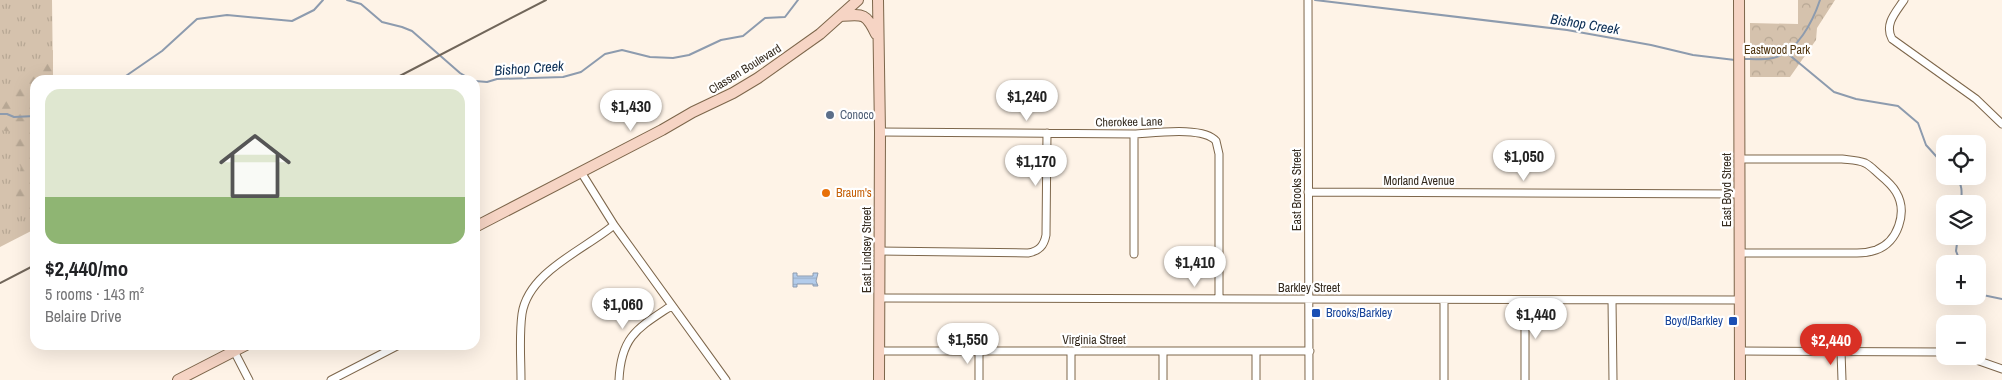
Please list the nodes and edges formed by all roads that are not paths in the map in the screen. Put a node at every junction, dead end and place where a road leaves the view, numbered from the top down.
1 (858, 0) edge
2 (878, 0) edge
3 (1308, 0) edge
4 (1739, 0) edge
5 (1904, 0) edge
6 (841, 16) junction
7 (878, 37) junction
8 (1998, 114) edge
9 (2002, 124) edge
10 (880, 132) junction
11 (1047, 133) junction
12 (1134, 134) junction
13 (1739, 159) junction
14 (581, 172) junction
15 (1308, 192) junction
16 (1739, 194) junction
17 (480, 224) edge
18 (614, 225) junction
19 (879, 251) junction
20 (1739, 253) junction
21 (1134, 254) dead end
22 (879, 298) junction
23 (1219, 299) junction
24 (1310, 300) junction
25 (1444, 300) junction
26 (1525, 300) junction
27 (1612, 300) junction
28 (1739, 300) junction
29 (671, 306) junction
30 (389, 350) edge
31 (234, 351) joint
32 (879, 351) junction
33 (979, 351) junction
34 (1071, 351) junction
35 (1163, 351) junction
36 (1256, 351) junction
37 (1310, 351) junction
38 (1740, 351) junction
39 (1842, 351) junction
40 (1936, 352) edge
41 (1986, 363) edge
42 (2002, 368) edge
43 (178, 380) edge
44 (249, 380) edge
45 (331, 380) edge
46 (521, 380) edge
47 (619, 380) edge
48 (726, 380) edge
49 (879, 380) edge
50 (979, 380) edge
51 (1071, 380) edge
52 (1163, 380) edge
53 (1256, 380) edge
54 (1309, 380) edge
55 (1444, 380) edge
56 (1526, 380) edge
57 (1613, 380) edge
58 (1740, 380) edge
59 (1842, 380) edge

1 - 6 street, Classen Boulevard
2 - 7 street, East Lindsey Street
3 - 15 street, East Brooks Street
4 - 13 street, East Boyd Street
5 - 8 street
6 - 7 street
6 - 14 street, Classen Boulevard
7 - 10 street, East Lindsey Street
8 - 9 street
10 - 11 street, Cherokee Lane
10 - 19 street, East Lindsey Street
11 - 12 street, Cherokee Lane
11 - 19 street
12 - 21 street
12 - 23 street, Cherokee Lane
13 - 16 street, East Boyd Street
13 - 20 street
14 - 17 street, Classen Boulevard
14 - 18 street
15 - 16 street, Morland Avenue
15 - 24 street, East Brooks Street
16 - 20 street, East Boyd Street
18 - 29 street
18 - 46 street
19 - 22 street, East Lindsey Street
20 - 28 street, East Boyd Street
22 - 23 street, Barkley Street
22 - 32 street, East Lindsey Street
23 - 24 street, Barkley Street
24 - 25 street, Barkley Street
24 - 37 street, East Brooks Street
25 - 26 street, Barkley Street
25 - 55 street
26 - 27 street, Barkley Street
26 - 56 street
27 - 28 street, Barkley Street
27 - 57 street
28 - 38 street, East Boyd Street
29 - 47 street
29 - 48 street
30 - 45 street
31 - 43 street
31 - 44 street
32 - 33 street, Virginia Street
32 - 49 street, East Lindsey Street
33 - 34 street, Virginia Street
33 - 50 street
34 - 35 street, Virginia Street
34 - 51 street
35 - 36 street, Virginia Street
35 - 52 street
36 - 37 street, Virginia Street
36 - 53 street
37 - 54 street, East Brooks Street
38 - 39 street
38 - 58 street, East Boyd Street
39 - 40 street
39 - 59 street
41 - 42 street

